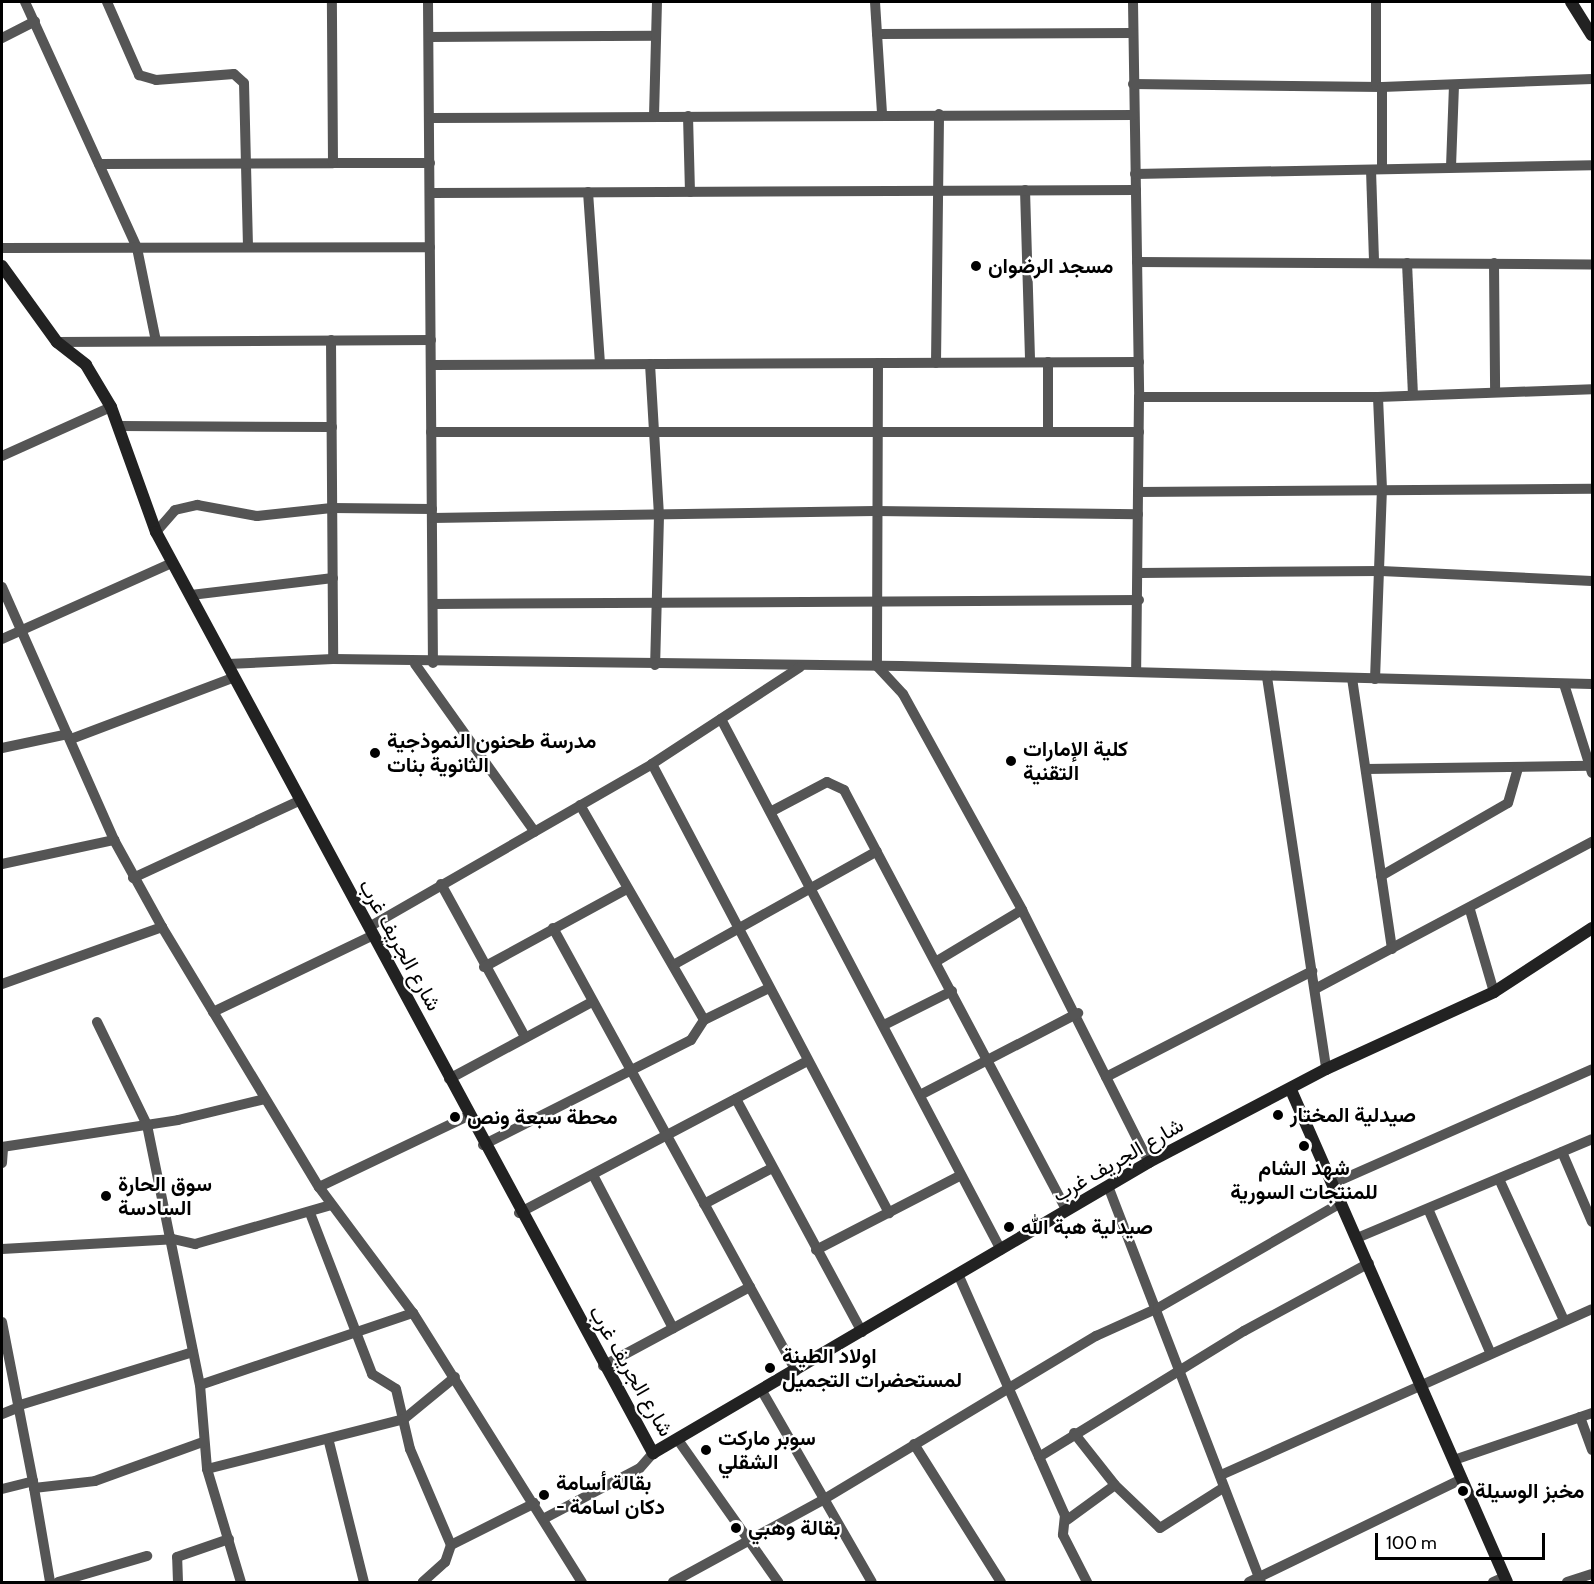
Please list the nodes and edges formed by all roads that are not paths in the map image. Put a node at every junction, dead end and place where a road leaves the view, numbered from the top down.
1 (25, 2) edge
2 (107, 2) edge
3 (332, 2) edge
4 (429, 2) edge
5 (657, 2) edge
6 (876, 2) edge
7 (1133, 2) edge
8 (1377, 2) edge
9 (1571, 2) edge
10 (35, 21) junction
11 (1133, 33) junction
12 (1592, 33) edge
13 (877, 34) junction
14 (429, 36) junction
15 (656, 36) junction
16 (2, 38) edge
17 (1593, 79) edge
18 (1133, 84) junction
19 (1454, 85) junction
20 (1379, 86) junction
21 (882, 114) junction
22 (939, 114) junction
23 (1134, 115) junction
24 (654, 116) junction
25 (688, 116) junction
26 (429, 118) junction
27 (249, 163) junction
28 (333, 163) junction
29 (429, 163) junction
30 (99, 164) junction
31 (1593, 165) edge
32 (1451, 167) junction
33 (1377, 169) junction
34 (1135, 174) junction
35 (1025, 190) junction
36 (1136, 190) junction
37 (940, 191) junction
38 (588, 192) junction
39 (690, 192) junction
40 (430, 193) junction
41 (430, 246) junction
42 (248, 247) junction
43 (2, 248) edge
44 (136, 248) junction
45 (1374, 261) junction
46 (1137, 262) junction
47 (1407, 263) junction
48 (1494, 263) junction
49 (1593, 264) edge
50 (2, 266) edge
51 (331, 340) junction
52 (431, 340) junction
53 (156, 341) junction
54 (57, 342) junction
55 (1030, 362) junction
56 (1048, 362) junction
57 (1139, 362) junction
58 (878, 363) junction
59 (936, 363) junction
60 (600, 364) junction
61 (650, 364) junction
62 (431, 365) junction
63 (1593, 389) edge
64 (1495, 390) junction
65 (1413, 394) junction
66 (1139, 397) junction
67 (1378, 397) junction
68 (111, 407) junction
69 (120, 426) junction
70 (332, 427) junction
71 (655, 430) junction
72 (878, 431) junction
73 (1048, 431) junction
74 (431, 432) junction
75 (1139, 432) junction
76 (2, 456) edge
77 (1382, 489) junction
78 (1593, 489) edge
79 (1138, 492) junction
80 (333, 508) junction
81 (875, 511) junction
82 (432, 513) junction
83 (1138, 514) junction
84 (659, 516) junction
85 (156, 532) junction
86 (172, 563) junction
87 (1381, 571) junction
88 (1140, 573) junction
89 (333, 578) junction
90 (1593, 582) edge
91 (2, 587) edge
92 (191, 595) junction
93 (876, 598) junction
94 (1139, 600) junction
95 (659, 602) junction
96 (433, 604) junction
97 (20, 630) junction
98 (2, 639) edge
99 (333, 659) junction
100 (433, 663) junction
101 (228, 664) junction
102 (415, 664) junction
103 (656, 665) junction
104 (877, 666) junction
105 (800, 667) junction
106 (1136, 670) junction
107 (235, 677) junction
108 (1267, 678) junction
109 (1353, 678) junction
110 (1375, 679) junction
111 (1564, 684) junction
112 (1593, 684) edge
113 (721, 719) junction
114 (70, 737) junction
115 (2, 748) edge
116 (652, 764) junction
117 (1518, 767) junction
118 (1366, 769) junction
119 (1591, 770) edge
120 (297, 802) junction
121 (580, 805) junction
122 (774, 810) junction
123 (535, 832) junction
124 (114, 840) junction
125 (1593, 842) edge
126 (877, 851) junction
127 (2, 864) edge
128 (1381, 876) junction
129 (134, 878) junction
130 (441, 884) junction
131 (812, 886) junction
132 (627, 889) junction
133 (1022, 910) junction
134 (1470, 910) junction
135 (162, 927) junction
136 (553, 928) junction
137 (739, 928) junction
138 (1593, 928) edge
139 (372, 931) junction
140 (1392, 949) junction
141 (937, 961) junction
142 (675, 964) junction
143 (484, 967) junction
144 (1312, 971) junction
145 (2, 984) edge
146 (769, 988) junction
147 (1315, 989) junction
148 (952, 992) junction
149 (1494, 992) junction
150 (592, 1002) junction
151 (213, 1012) junction
152 (1078, 1013) junction
153 (704, 1020) junction
154 (96, 1022) dead end
155 (884, 1025) junction
156 (525, 1037) junction
157 (990, 1057) junction
158 (807, 1061) junction
159 (631, 1068) junction
160 (1326, 1069) junction
161 (1593, 1069) edge
162 (1106, 1077) junction
163 (449, 1079) junction
164 (1291, 1090) junction
165 (922, 1094) junction
166 (264, 1099) junction
167 (736, 1099) junction
168 (468, 1116) junction
169 (147, 1125) junction
170 (667, 1135) junction
171 (1593, 1139) edge
172 (483, 1145) junction
173 (2, 1147) edge
174 (1562, 1152) junction
175 (1149, 1162) junction
176 (2, 1163) edge
177 (772, 1168) junction
178 (594, 1175) junction
179 (961, 1175) junction
180 (1499, 1179) junction
181 (1334, 1183) junction
182 (1108, 1186) junction
183 (319, 1187) junction
184 (1342, 1202) junction
185 (704, 1204) junction
186 (331, 1205) junction
187 (1067, 1211) junction
188 (1429, 1211) junction
189 (519, 1213) junction
190 (890, 1213) junction
191 (310, 1214) junction
192 (1593, 1222) edge
193 (1357, 1238) junction
194 (173, 1239) junction
195 (2, 1249) edge
196 (1001, 1250) junction
197 (816, 1251) junction
198 (1369, 1263) junction
199 (958, 1274) junction
200 (750, 1287) junction
201 (1158, 1308) junction
202 (1593, 1309) edge
203 (413, 1312) junction
204 (1563, 1320) junction
205 (2, 1322) edge
206 (673, 1328) junction
207 (862, 1332) junction
208 (360, 1333) junction
209 (194, 1352) junction
210 (1490, 1352) junction
211 (603, 1366) junction
212 (1184, 1370) junction
213 (796, 1371) junction
214 (454, 1377) junction
215 (1420, 1383) junction
216 (200, 1385) junction
217 (1005, 1389) junction
218 (762, 1391) junction
219 (19, 1407) junction
220 (1593, 1413) edge
221 (2, 1414) edge
222 (1580, 1417) junction
223 (404, 1419) junction
224 (1074, 1433) junction
225 (678, 1440) junction
226 (203, 1442) junction
227 (329, 1442) junction
228 (914, 1444) junction
229 (1593, 1450) edge
230 (653, 1453) junction
231 (1039, 1457) junction
232 (1454, 1460) junction
233 (207, 1469) junction
234 (1221, 1475) junction
235 (1462, 1479) junction
236 (34, 1485) junction
237 (1115, 1485) junction
238 (1223, 1488) junction
239 (2, 1489) edge
240 (821, 1501) junction
241 (535, 1503) junction
242 (545, 1518) junction
243 (1067, 1520) junction
244 (229, 1539) junction
245 (750, 1539) junction
246 (451, 1545) junction
247 (147, 1556) dead end
248 (1593, 1574) edge
249 (1257, 1581) edge
250 (1502, 1581) edge
251 (50, 1582) edge
252 (58, 1582) edge
253 (178, 1582) edge
254 (241, 1582) edge
255 (364, 1582) edge
256 (423, 1582) edge
257 (582, 1582) edge
258 (673, 1582) edge
259 (778, 1582) edge
260 (872, 1582) edge
261 (1001, 1582) edge
262 (1087, 1582) edge
263 (1567, 1582) edge

1 - 10 street
2 - 27 street
3 - 28 street
4 - 14 street
5 - 15 street
6 - 13 street
7 - 11 street
8 - 20 street
9 - 12 street
10 - 16 street
10 - 30 street
11 - 13 street
11 - 18 street
13 - 21 street
14 - 15 street
14 - 26 street
15 - 24 street
17 - 19 street
18 - 20 street
18 - 23 street
19 - 20 street
19 - 32 street
20 - 33 street
21 - 22 street
21 - 25 street
22 - 23 street
22 - 37 street
23 - 34 street
24 - 25 street
24 - 26 street
25 - 39 street
26 - 29 street
27 - 28 street
27 - 30 street
27 - 42 street
28 - 29 street
29 - 40 street
30 - 44 street
31 - 32 street
32 - 33 street
33 - 34 street
33 - 45 street
34 - 36 street
35 - 36 street
35 - 37 street
35 - 55 street
36 - 46 street
37 - 39 street
37 - 59 street
38 - 39 street
38 - 40 street
38 - 60 street
40 - 41 street
41 - 42 street
41 - 52 street
42 - 44 street
43 - 44 street
44 - 53 street
45 - 46 street
45 - 47 street
46 - 57 street
47 - 48 street
47 - 65 street
48 - 49 street
48 - 64 street
50 - 54 street, شارع الجريف غرب
51 - 52 street
51 - 53 street
51 - 70 street
52 - 62 street
53 - 54 street
54 - 68 street, شارع الجريف غرب
55 - 56 street
55 - 59 street
56 - 57 street
56 - 73 street
57 - 66 street
58 - 59 street
58 - 61 street
58 - 72 street
60 - 61 street
60 - 62 street
61 - 71 street
62 - 74 street
63 - 64 street
64 - 65 street
65 - 67 street
66 - 67 street
66 - 75 street
67 - 77 street
68 - 69 street, شارع الجريف غرب
68 - 76 street
69 - 70 street
69 - 85 street, شارع الجريف غرب
70 - 80 street
71 - 72 street
71 - 74 street
71 - 84 street
72 - 73 street
72 - 81 street
73 - 75 street
74 - 82 street
75 - 79 street
77 - 78 street
77 - 79 street
77 - 87 street
79 - 83 street
80 - 82 street
80 - 85 street
80 - 89 street
81 - 83 street
81 - 84 street
81 - 93 street
82 - 84 street
82 - 96 street
83 - 88 street
84 - 95 street
85 - 86 street, شارع الجريف غرب
86 - 92 street, شارع الجريف غرب
86 - 97 street
87 - 88 street
87 - 90 street
87 - 110 street
88 - 94 street
89 - 92 street
89 - 99 street
91 - 97 street
92 - 101 street, شارع الجريف غرب
93 - 94 street
93 - 95 street
93 - 104 street
94 - 106 street
95 - 96 street
95 - 103 street
96 - 100 street
97 - 98 street
97 - 114 street
99 - 101 street
99 - 102 street
100 - 102 street
100 - 103 street
101 - 107 street, شارع الجريف غرب
102 - 123 street
103 - 105 street
104 - 105 street
104 - 106 street
104 - 133 street
105 - 113 street
106 - 108 street
107 - 114 street
107 - 120 street, شارع الجريف غرب
108 - 109 street
108 - 144 street
109 - 110 street
109 - 118 street
110 - 111 street
111 - 112 street
111 - 119 street
113 - 116 street
113 - 122 street
114 - 115 street
114 - 124 street
116 - 121 street
116 - 137 street
117 - 118 street
117 - 119 street
117 - 128 street
118 - 128 street
120 - 129 street
120 - 139 street, شارع الجريف غرب
121 - 123 street
121 - 132 street
122 - 126 street
122 - 131 street
123 - 130 street
124 - 127 street
124 - 129 street
125 - 134 street
126 - 131 street
126 - 141 street
128 - 140 street
129 - 135 street
130 - 139 street
130 - 143 street
131 - 137 street
131 - 155 street
132 - 136 street
132 - 142 street
133 - 141 street
133 - 152 street
134 - 140 street
134 - 149 street
135 - 145 street
135 - 151 street
136 - 143 street
136 - 150 street
137 - 142 street
137 - 146 street
138 - 149 street, شارع الجريف غرب
139 - 151 street
139 - 163 street, شارع الجريف غرب
140 - 147 street
141 - 148 street
142 - 153 street
143 - 156 street
144 - 147 street
144 - 162 street
146 - 153 street
146 - 158 street
147 - 160 street
148 - 155 street
148 - 157 street
149 - 160 street, شارع الجريف غرب
150 - 156 street
150 - 159 street
151 - 166 street
152 - 157 street
152 - 162 street
153 - 159 street
154 - 169 street
155 - 165 street
156 - 163 street
157 - 165 street
157 - 187 street
158 - 167 street
158 - 190 street
159 - 170 street
159 - 172 street
160 - 164 street, شارع الجريف غرب
161 - 181 street
162 - 175 street
163 - 168 street, شارع الجريف غرب
164 - 175 street, شارع الجريف غرب
164 - 181 street
165 - 179 street
166 - 169 street
166 - 183 street
167 - 170 street
167 - 177 street
168 - 172 street, شارع الجريف غرب
168 - 183 street
169 - 173 street
169 - 194 street
170 - 178 street
170 - 185 street
171 - 174 street
172 - 189 street, شارع الجريف غرب
173 - 176 street
174 - 180 street
174 - 192 street
175 - 182 street, شارع الجريف غرب
177 - 185 street
177 - 197 street
178 - 189 street
178 - 206 street
179 - 190 street
179 - 196 street
180 - 188 street
180 - 204 street
181 - 184 street
182 - 187 street, شارع الجريف غرب
182 - 201 street
183 - 186 street
184 - 193 street
184 - 201 street
185 - 200 street
186 - 191 street
186 - 203 street
187 - 196 street, شارع الجريف غرب
188 - 193 street
188 - 210 street
189 - 211 street, شارع الجريف غرب
190 - 197 street
191 - 194 street
191 - 208 street
193 - 198 street
194 - 195 street
194 - 209 street
196 - 199 street, شارع الجريف غرب
197 - 207 street
198 - 212 street
198 - 215 street
199 - 207 street, شارع الجريف غرب
199 - 217 street
200 - 206 street
200 - 213 street
201 - 212 street
201 - 217 street
202 - 204 street
203 - 208 street
203 - 214 street
204 - 210 street
205 - 219 street
206 - 211 street
207 - 213 street, شارع الجريف غرب
208 - 216 street
208 - 223 street
209 - 216 street
209 - 219 street
210 - 215 street
211 - 230 street, شارع الجريف غرب
212 - 224 street
212 - 234 street
213 - 218 street, شارع الجريف غرب
214 - 223 street
214 - 241 street
215 - 232 street
215 - 234 street
216 - 226 street
217 - 228 street
217 - 231 street
218 - 225 street, شارع الجريف غرب
218 - 240 street
219 - 221 street
219 - 236 street
220 - 222 street
222 - 229 street
222 - 232 street
223 - 227 street
223 - 246 street
224 - 231 street
224 - 237 street
225 - 230 street, شارع الجريف غرب
225 - 245 street
226 - 233 street
226 - 236 street
227 - 233 street
227 - 255 street
228 - 240 street
228 - 261 street
230 - 242 street
231 - 243 street
232 - 235 street
233 - 244 street
234 - 238 street
235 - 249 street
235 - 250 street
236 - 239 street
236 - 251 street
237 - 238 street
237 - 243 street
238 - 249 street
240 - 245 street
240 - 260 street
241 - 242 street
241 - 246 street
242 - 257 street
243 - 262 street
244 - 253 street
244 - 254 street
245 - 258 street
245 - 259 street
246 - 256 street
247 - 252 street
248 - 263 street

